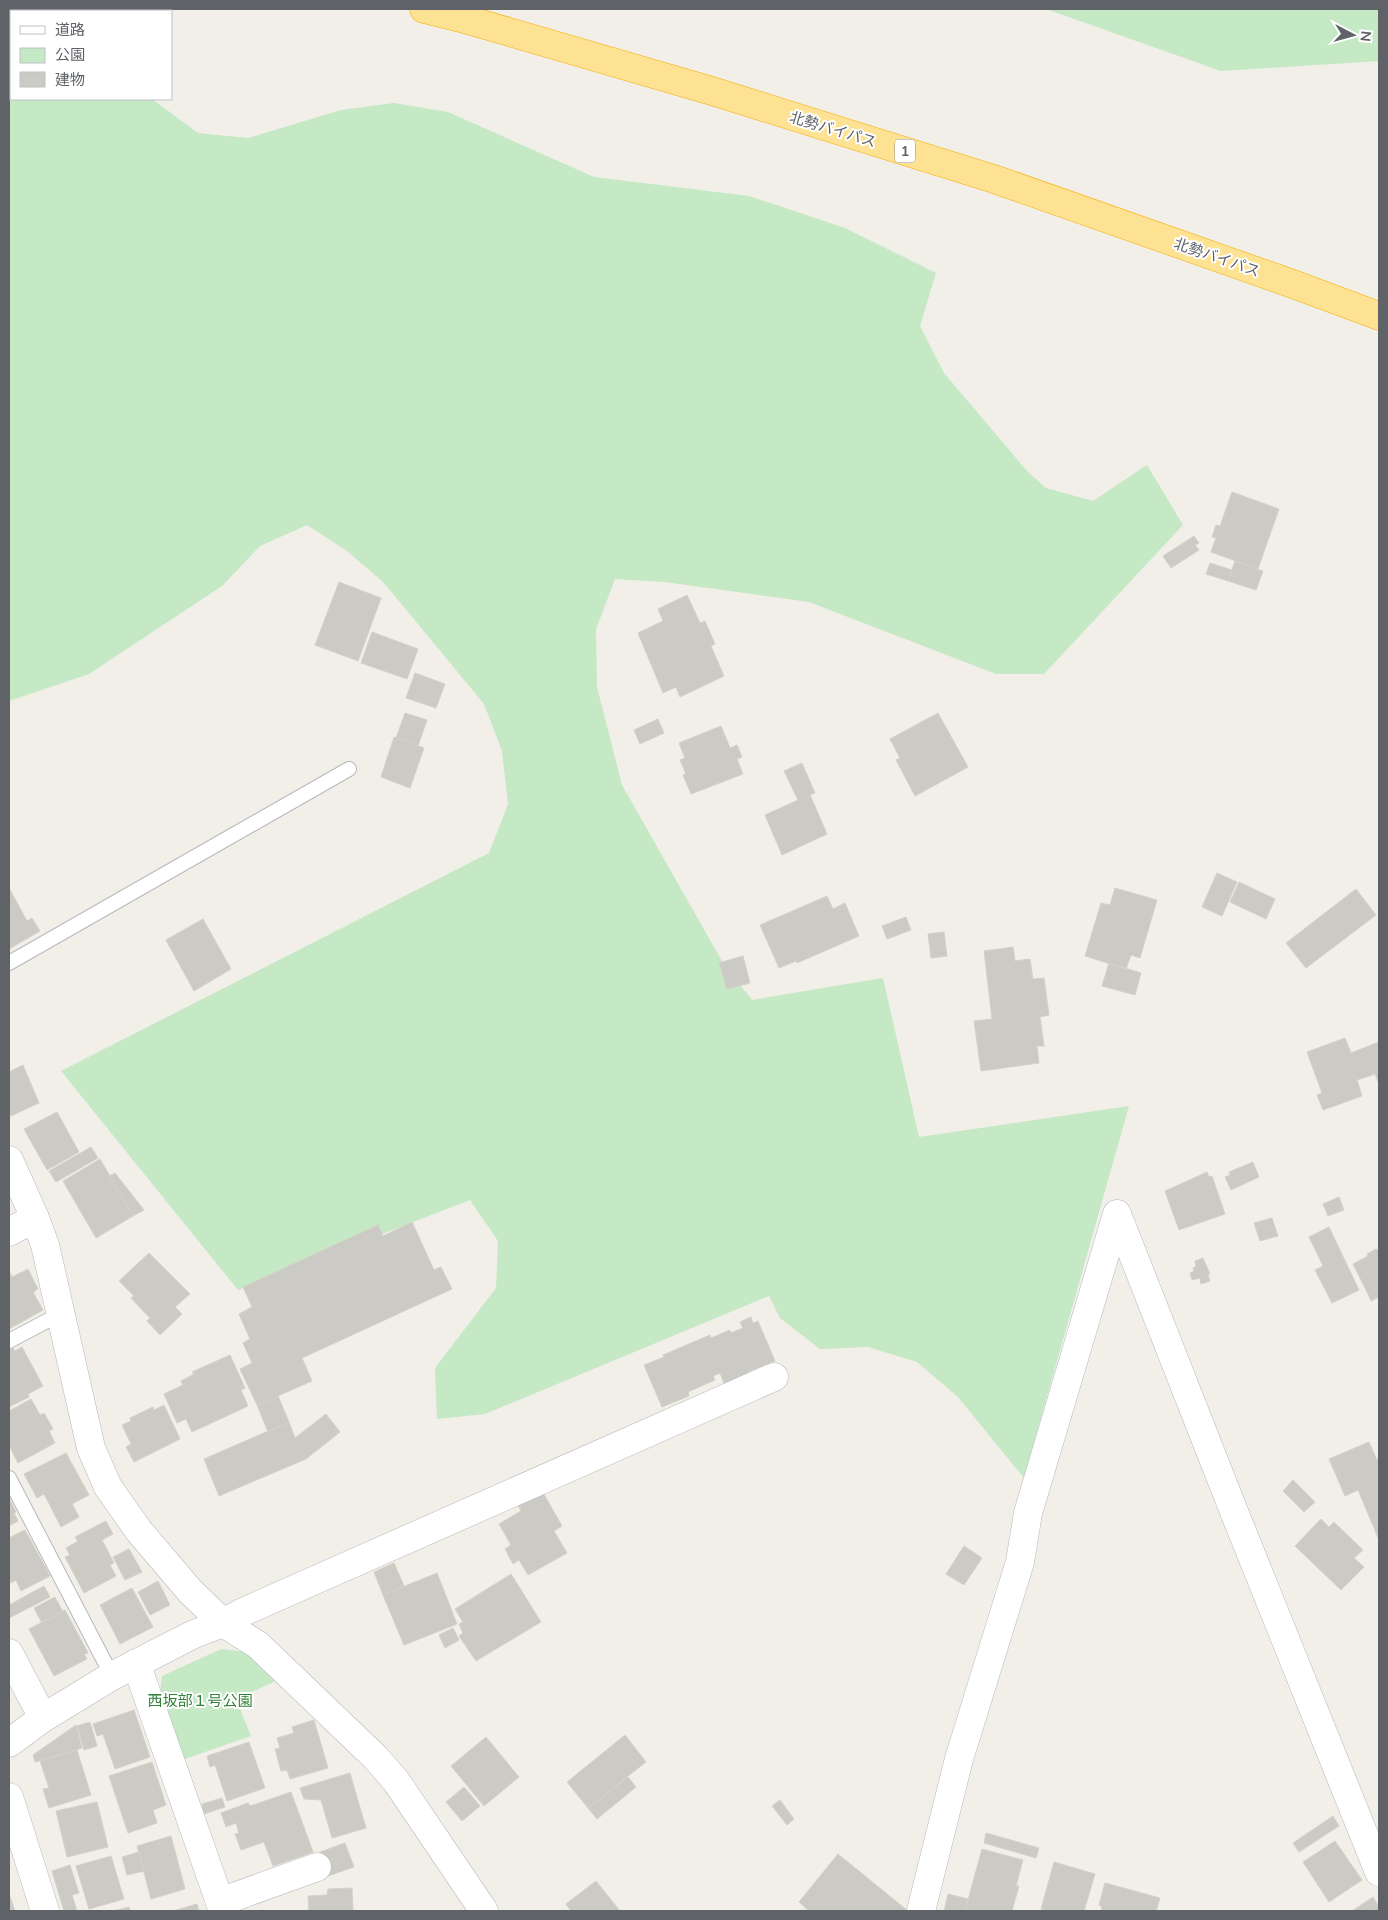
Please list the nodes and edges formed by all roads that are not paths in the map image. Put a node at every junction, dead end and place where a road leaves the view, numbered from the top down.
1 (424, 9) edge
2 (1379, 316) edge
3 (349, 769) dead end
4 (9, 963) edge
5 (9, 1160) edge
6 (35, 1218) junction
7 (9, 1232) edge
8 (60, 1314) junction
9 (9, 1341) edge
10 (774, 1376) dead end
11 (9, 1478) edge
12 (223, 1624) junction
13 (9, 1653) edge
14 (136, 1663) junction
15 (112, 1676) junction
16 (43, 1718) junction
17 (9, 1743) edge
18 (9, 1797) edge
19 (318, 1867) dead end
20 (1379, 1872) edge
21 (221, 1907) edge
22 (45, 1911) edge
23 (484, 1911) edge
24 (921, 1911) edge

1 - 2 highway, 北勢バイパス / 1
3 - 4 lane
5 - 6 street
6 - 7 street
6 - 8 street
8 - 9 lane
8 - 12 street
10 - 12 street
11 - 15 lane
12 - 14 street
12 - 23 street
13 - 16 street
14 - 15 street
14 - 21 street
15 - 16 street
16 - 17 street
18 - 22 street
19 - 21 street
20 - 24 street

